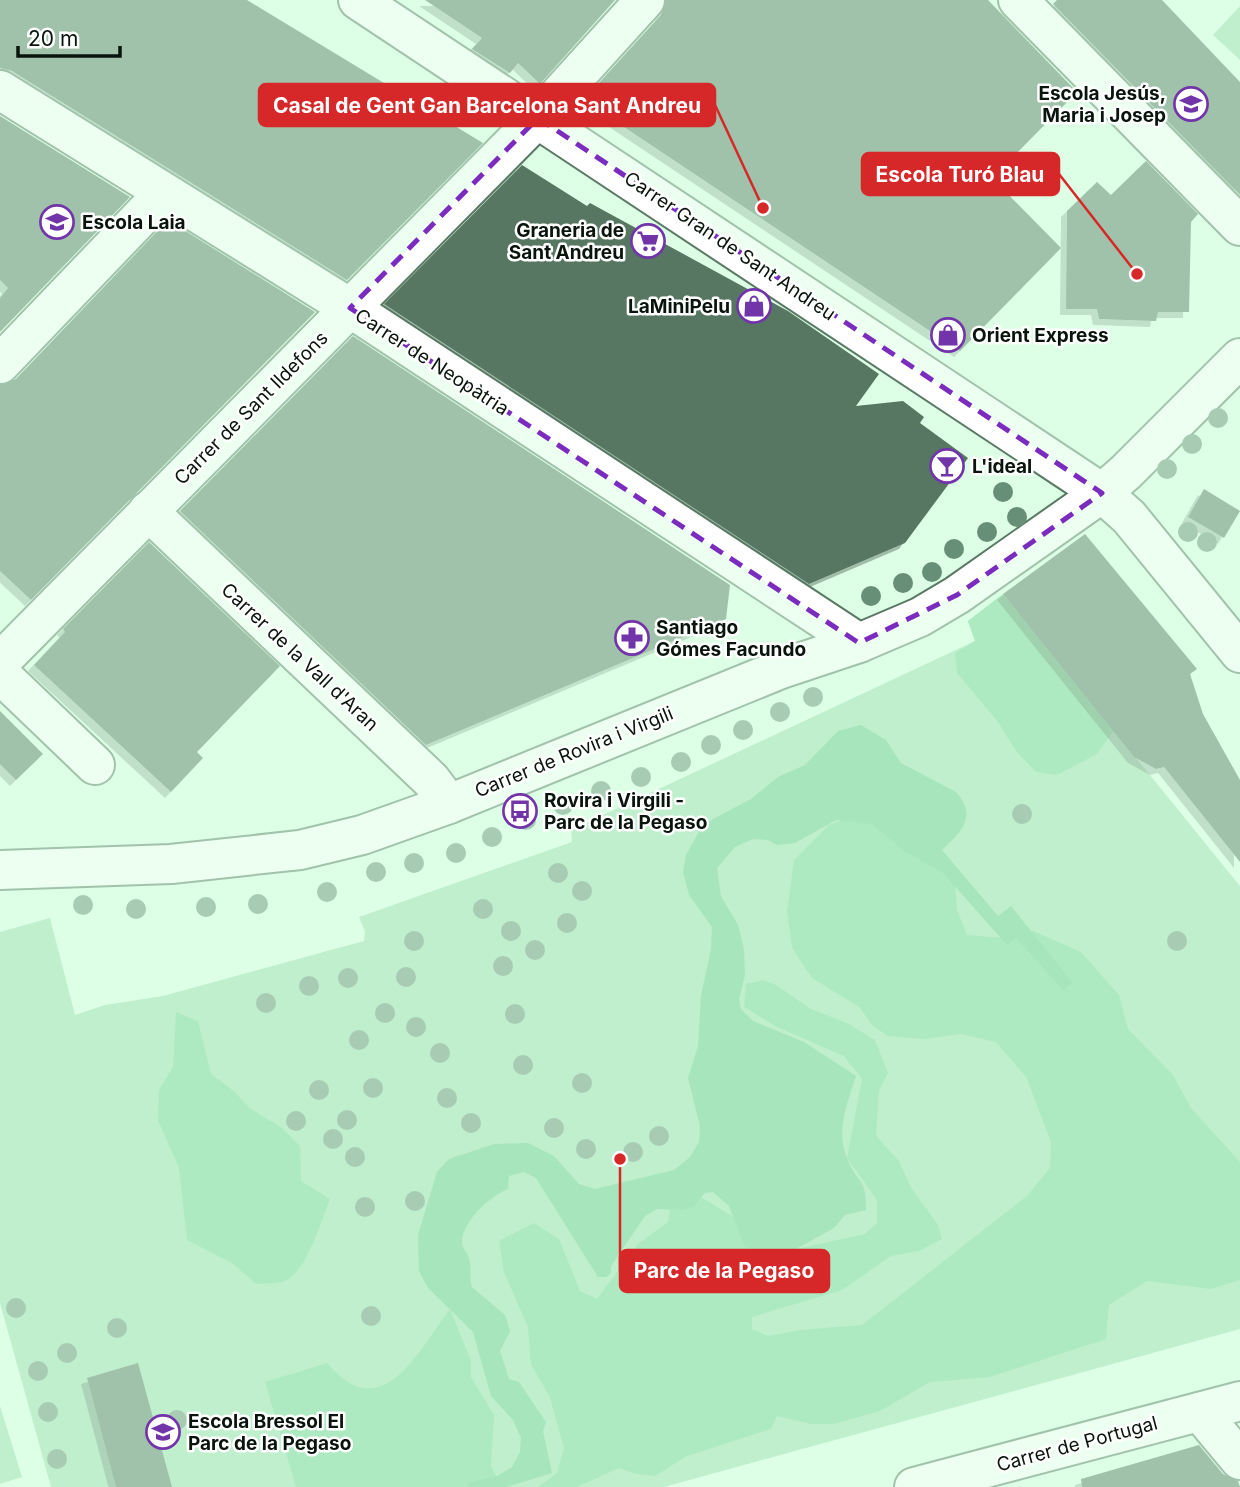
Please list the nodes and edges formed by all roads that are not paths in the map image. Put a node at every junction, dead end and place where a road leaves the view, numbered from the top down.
1 (358, 0) edge
2 (645, 0) edge
3 (1018, 0) edge
4 (0, 90) edge
5 (538, 118) junction
6 (163, 194) junction
7 (1240, 226) edge
8 (350, 308) junction
9 (1240, 358) edge
10 (0, 364) edge
11 (1102, 493) junction
12 (148, 511) junction
13 (859, 643) junction
14 (1240, 653) edge
15 (0, 662) edge
16 (0, 674) edge
17 (95, 765) dead end
18 (449, 804) junction
19 (0, 870) edge
20 (1240, 1401) edge
21 (1200, 1412) junction
22 (1240, 1460) edge
23 (1039, 1471) edge
24 (914, 1487) edge

1 - 5 street, Carrer Gran de Sant Andreu
2 - 5 street, Carrer de Sant Ildefons
3 - 7 street
4 - 6 street, Carrer de Neopàtria
5 - 8 street, Carrer de Sant Ildefons
5 - 11 street, Carrer Gran de Sant Andreu
6 - 8 street, Carrer de Neopàtria
6 - 10 street
8 - 12 street, Carrer de Sant Ildefons
8 - 13 street, Carrer de Neopàtria
9 - 11 street, Carrer de Rovira i Virgili
11 - 13 street, Carrer de Rovira i Virgili
11 - 14 street, Carrer Gran de Sant Andreu
12 - 15 street, Carrer de Sant Ildefons
12 - 18 street, Carrer de la Vall d'Aran
13 - 18 street, Carrer de Rovira i Virgili
16 - 17 street
18 - 19 street, Carrer de Rovira i Virgili
20 - 21 street, Carrer de Portugal
21 - 22 street
21 - 23 street, Carrer de Portugal
23 - 24 street, Carrer de Portugal

